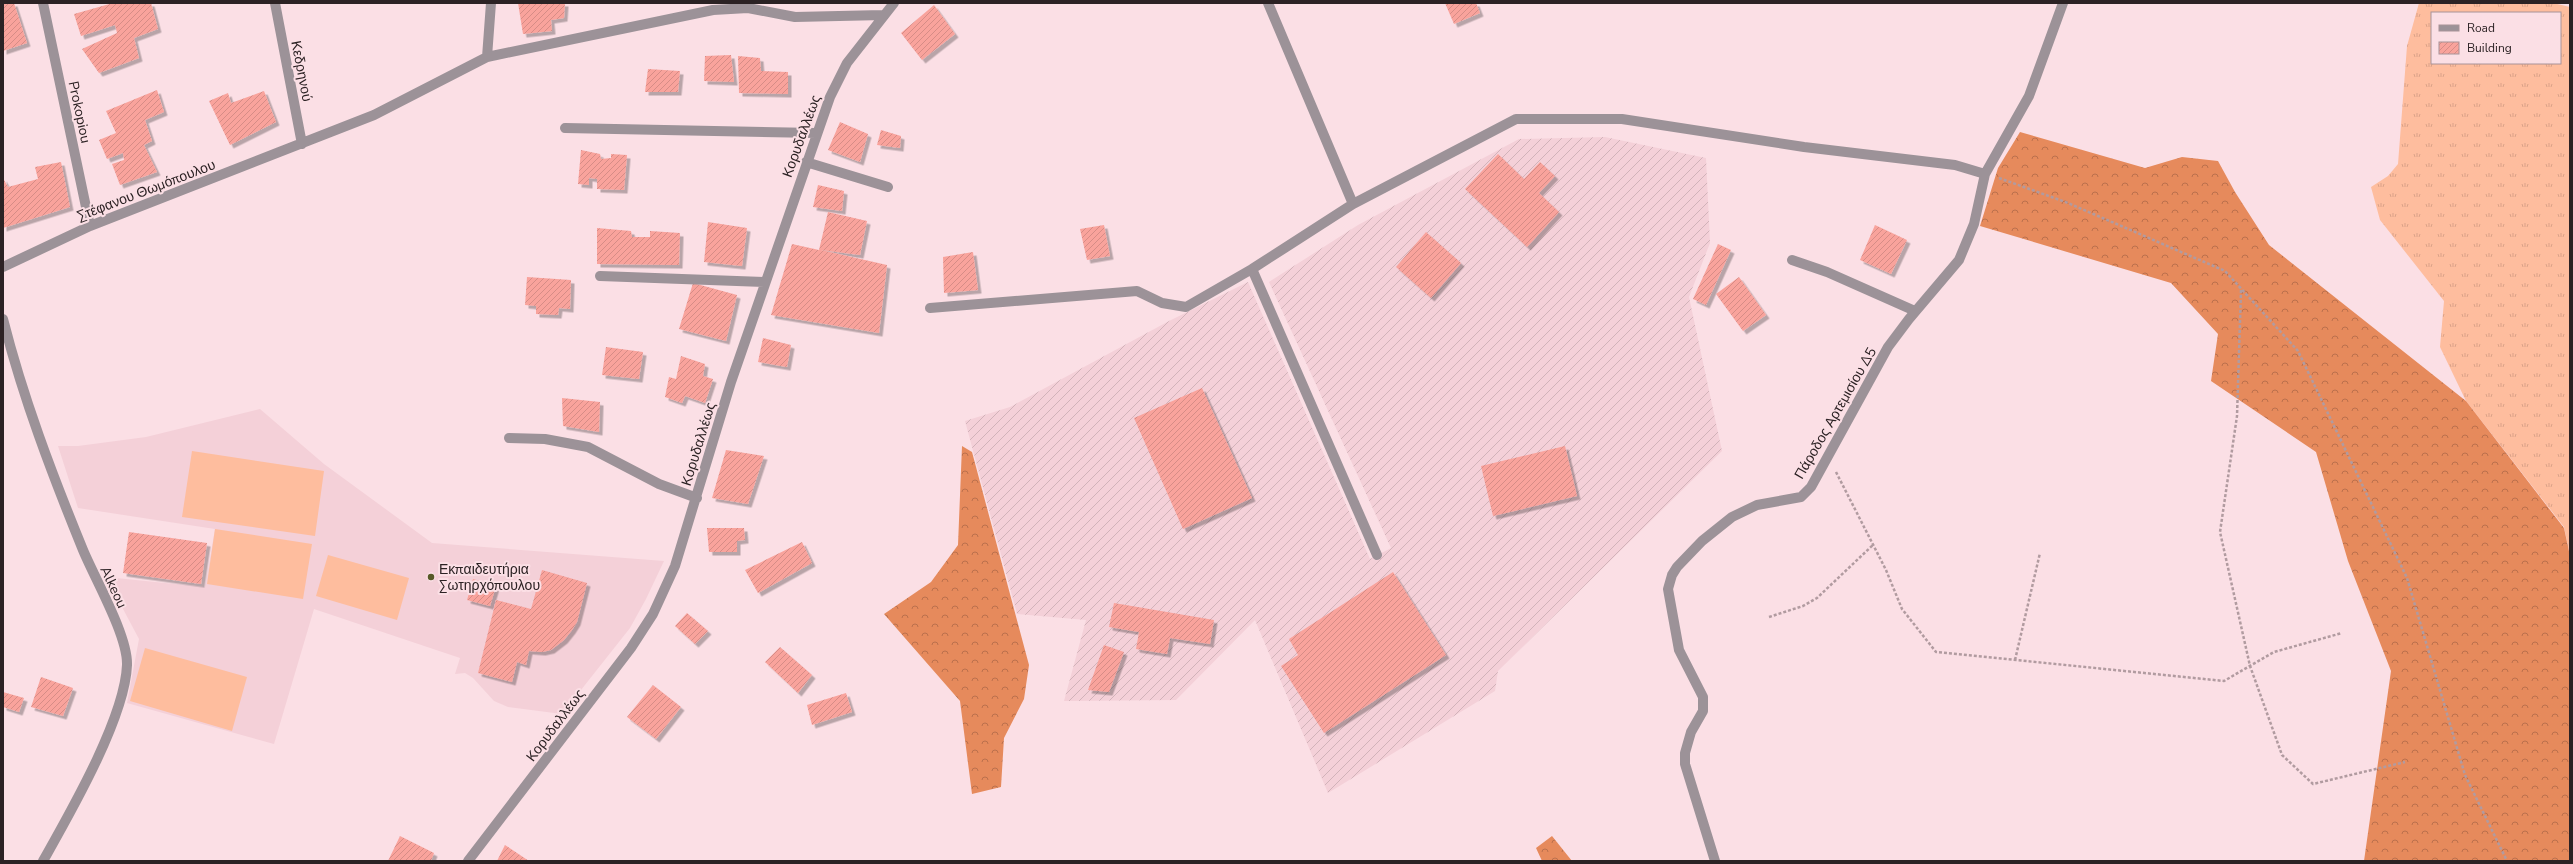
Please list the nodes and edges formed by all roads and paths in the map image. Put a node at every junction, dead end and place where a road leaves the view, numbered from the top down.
1 (43, 3) edge
2 (275, 3) edge
3 (490, 3) edge
4 (894, 3) edge
5 (1268, 3) edge
6 (2063, 3) edge
7 (753, 6) edge
8 (883, 15) junction
9 (487, 57) junction
10 (564, 128) dead end
11 (816, 133) junction
12 (302, 144) junction
13 (806, 162) junction
14 (1985, 174) junction
15 (888, 187) dead end
16 (1353, 204) junction
17 (90, 226) junction
18 (1792, 260) dead end
19 (3, 267) edge
20 (1252, 269) junction
21 (600, 276) dead end
22 (765, 282) junction
23 (2241, 289) junction
24 (930, 308) dead end
25 (1915, 311) junction
26 (3, 321) edge
27 (509, 438) dead end
28 (1827, 458) junction
29 (697, 498) junction
30 (1874, 544) junction
31 (2040, 553) dead end
32 (1377, 555) dead end
33 (1769, 617) dead end
34 (2342, 633) dead end
35 (2015, 660) junction
36 (2250, 666) junction
37 (2405, 762) dead end
38 (43, 861) edge
39 (468, 861) edge
40 (1715, 861) edge
41 (2507, 861) edge

1 - 17 street, Prokopiou
2 - 12 street, Κεδρηνού
3 - 9 street
4 - 8 street, Κορυδαλλέως
5 - 16 street
6 - 14 street, Πάροδος Αρτεμισίου Δ5
7 - 8 street, Στέφανου Θωμόπουλου
7 - 9 street, Στέφανου Θωμόπουλου
8 - 11 street, Κορυδαλλέως
9 - 12 street, Στέφανου Θωμόπουλου
10 - 11 street
11 - 13 street, Κορυδαλλέως
12 - 17 street, Στέφανου Θωμόπουλου
13 - 15 street
13 - 22 street, Κορυδαλλέως
14 - 16 street
14 - 23 path
14 - 25 street, Πάροδος Αρτεμισίου Δ5
16 - 20 street
17 - 19 street, Στέφανου Θωμόπουλου
18 - 25 street
20 - 24 street
20 - 32 street
21 - 22 street
22 - 29 street, Κορυδαλλέως
23 - 36 path
23 - 41 path
25 - 28 street, Πάροδος Αρτεμισίου Δ5
26 - 38 street, Alkeou
27 - 29 street
28 - 30 path
28 - 40 street, Πάροδος Αρτεμισίου Δ5
29 - 39 street, Κορυδαλλέως
30 - 33 path
30 - 35 path
31 - 35 path
34 - 36 path
35 - 36 path
36 - 37 path

